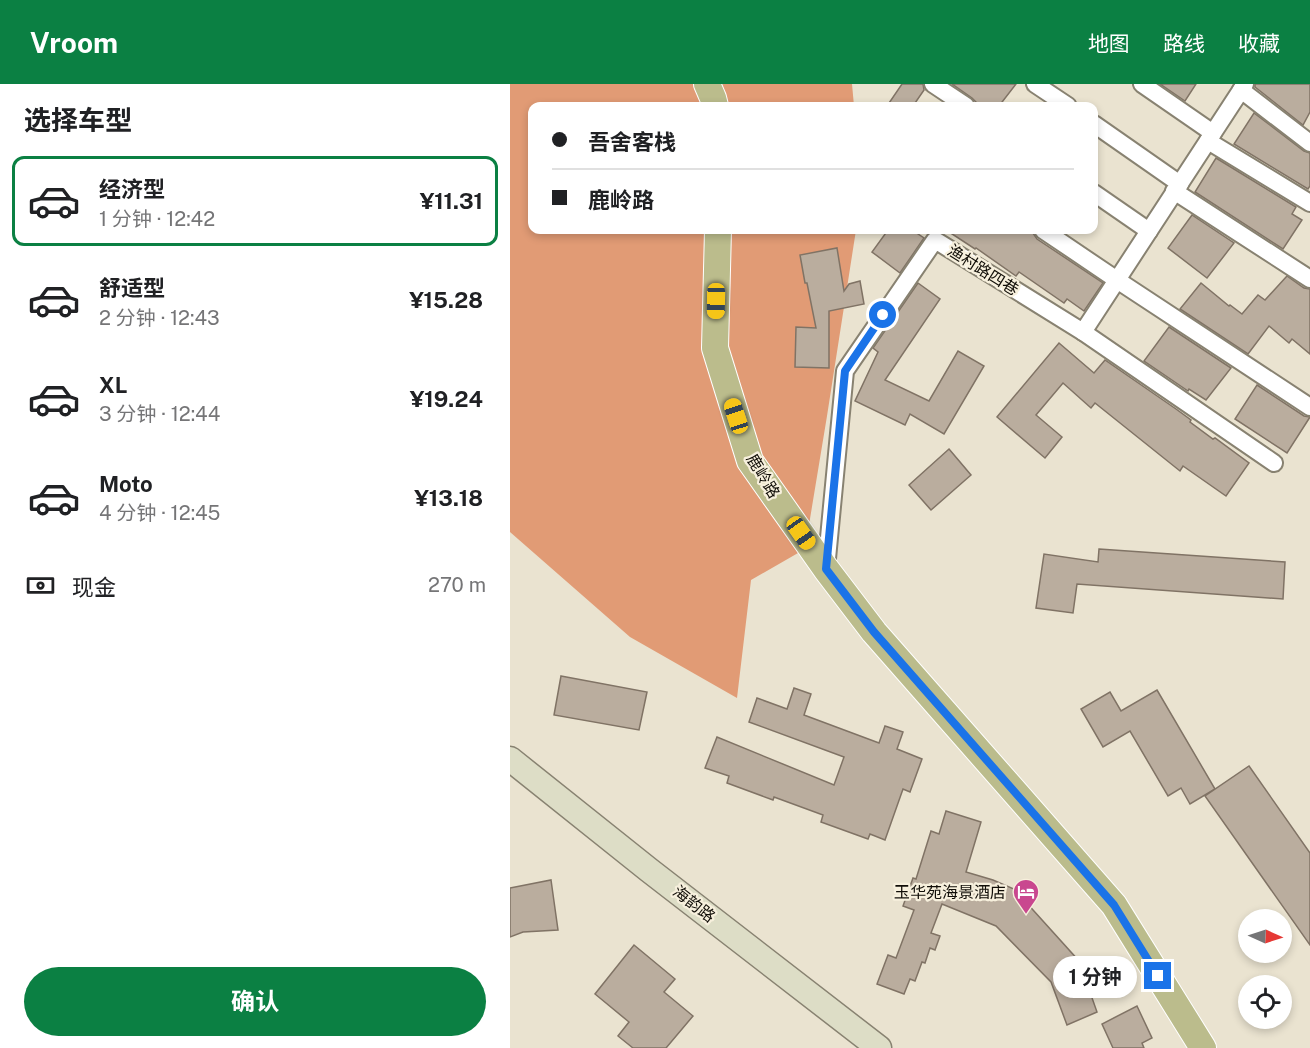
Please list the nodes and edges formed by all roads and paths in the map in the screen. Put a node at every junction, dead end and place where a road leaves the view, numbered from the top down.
1 (707, 84) edge
2 (933, 84) edge
3 (1035, 84) edge
4 (1142, 84) edge
5 (1243, 87) edge
6 (714, 102) edge
7 (960, 102) edge
8 (1062, 102) edge
9 (1098, 127) edge
10 (1210, 137) junction
11 (1310, 143) edge
12 (1177, 188) junction
13 (1098, 196) edge
14 (1310, 203) edge
15 (1149, 231) junction
16 (718, 234) edge
17 (1049, 234) edge
18 (1310, 279) edge
19 (1117, 280) junction
20 (1083, 332) junction
21 (1310, 407) edge
22 (1274, 463) dead end
23 (826, 569) junction
24 (510, 759) edge
25 (879, 1048) edge
26 (1203, 1048) edge

1 - 6 main road
2 - 7 street
3 - 8 street
4 - 10 street
5 - 10 street
5 - 11 street
9 - 12 street
10 - 12 street
10 - 14 street
12 - 15 street
12 - 18 street
13 - 15 street
15 - 19 street
16 - 23 main road, 鹿岭路
17 - 19 street
19 - 20 street
19 - 21 street
20 - 22 street
20 - 23 street, 渔村路四巷
23 - 26 main road, 鹿岭路
24 - 25 street, 海韵路

